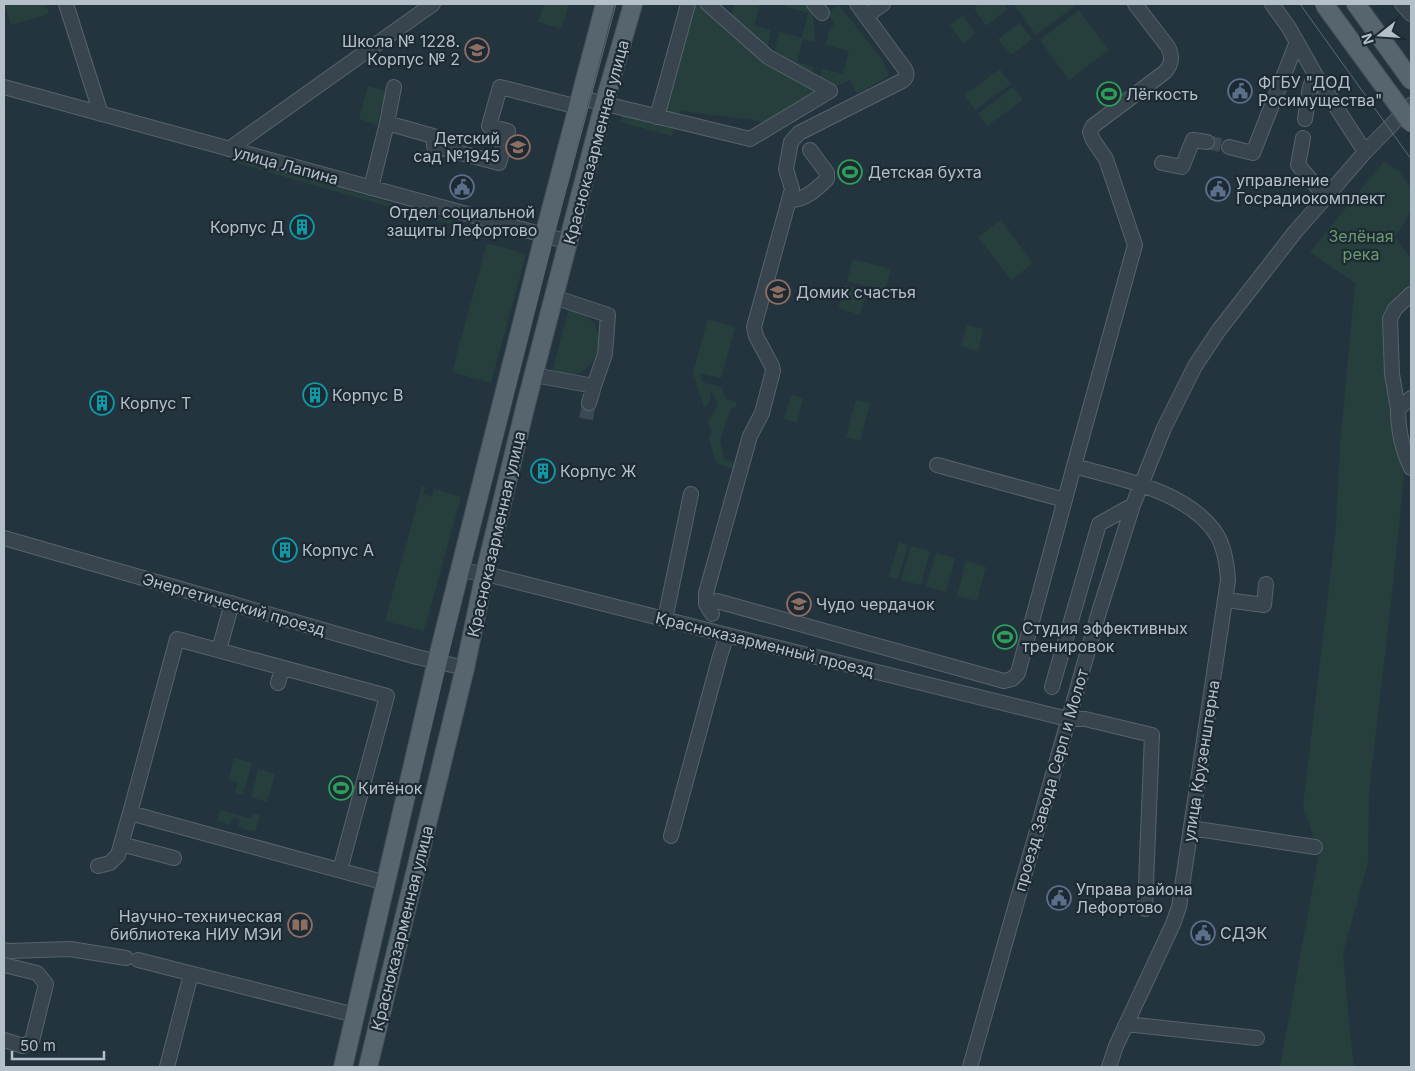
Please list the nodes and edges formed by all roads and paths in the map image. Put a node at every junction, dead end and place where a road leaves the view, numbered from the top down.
1 (66, 4) edge
2 (433, 4) edge
3 (605, 4) edge
4 (633, 4) edge
5 (688, 4) edge
6 (708, 4) edge
7 (857, 4) edge
8 (883, 4) edge
9 (1135, 4) edge
10 (1272, 4) edge
11 (1324, 4) edge
12 (1356, 4) edge
13 (1402, 4) edge
14 (1411, 14) edge
15 (866, 16) junction
16 (1297, 42) junction
17 (1315, 74) junction
18 (1411, 80) edge
19 (4, 87) edge
20 (394, 87) dead end
21 (579, 103) junction
22 (604, 104) junction
23 (1411, 106) edge
24 (101, 114) junction
25 (657, 117) junction
26 (1305, 119) dead end
27 (387, 123) junction
28 (1411, 123) edge
29 (1303, 138) dead end
30 (1207, 142) tunnel mouth
31 (1229, 147) tunnel mouth
32 (229, 149) junction
33 (810, 150) dead end
34 (1365, 152) junction
35 (1162, 163) dead end
36 (371, 188) junction
37 (1326, 197) junction
38 (789, 199) junction
39 (544, 236) junction
40 (569, 242) junction
41 (1411, 294) edge
42 (554, 298) junction
43 (534, 375) junction
44 (594, 386) junction
45 (1411, 398) edge
46 (589, 403) tunnel mouth
47 (1398, 409) junction
48 (937, 465) dead end
49 (1074, 466) junction
50 (1411, 468) edge
51 (1140, 484) junction
52 (691, 494) dead end
53 (1065, 500) junction
54 (1133, 504) junction
55 (4, 538) edge
56 (461, 570) junction
57 (485, 573) junction
58 (1266, 584) dead end
59 (1226, 600) junction
60 (717, 602) junction
61 (232, 603) junction
62 (664, 619) junction
63 (706, 629) junction
64 (728, 635) junction
65 (219, 650) junction
66 (437, 662) junction
67 (282, 668) junction
68 (465, 668) junction
69 (278, 683) dead end
70 (1052, 687) dead end
71 (1068, 719) junction
72 (130, 813) junction
73 (1191, 828) junction
74 (671, 836) dead end
75 (121, 844) junction
76 (1315, 847) dead end
77 (174, 858) dead end
78 (98, 866) dead end
79 (340, 870) junction
80 (386, 883) junction
81 (1145, 909) dead end
82 (4, 950) edge
83 (4, 965) edge
84 (190, 974) junction
85 (355, 1015) junction
86 (1126, 1024) junction
87 (1257, 1038) dead end
88 (4, 1040) edge
89 (167, 1067) edge
90 (343, 1067) edge
91 (368, 1067) edge
92 (970, 1067) edge
93 (1109, 1067) edge

1 - 24 street
2 - 32 street
3 - 21 main road, Красноказарменная улица
4 - 22 main road, Красноказарменная улица
5 - 25 street
6 - 25 street
7 - 15 street
8 - 15 street
9 - 49 street
10 - 16 street
11 - 28 main road, bridge
12 - 18 main road
13 - 14 street
15 - 38 street
16 - 17 street
16 - 31 street
17 - 26 street
17 - 34 street
19 - 24 street, улица Лапина
20 - 27 street
21 - 22 street
21 - 27 street
21 - 39 main road, Красноказарменная улица
22 - 25 street
22 - 40 main road, Красноказарменная улица
23 - 34 street, проезд Завода Серп и Молот
24 - 32 street, улица Лапина
27 - 36 street
29 - 37 street
30 - 35 street
32 - 36 street, улица Лапина
33 - 38 street
34 - 37 street, проезд Завода Серп и Молот
36 - 39 street, улица Лапина
37 - 51 street, проезд Завода Серп и Молот
38 - 60 street
39 - 40 street, улица Лапина
39 - 56 main road, Красноказарменная улица
40 - 42 main road, Красноказарменная улица
41 - 47 street
42 - 43 main road, Красноказарменная улица
42 - 44 street
43 - 44 street
43 - 57 main road, Красноказарменная улица
44 - 46 street
45 - 47 street
47 - 50 street
48 - 53 street
49 - 51 street, улица Крузенштерна
49 - 53 street
51 - 54 street, проезд Завода Серп и Молот
51 - 59 street, улица Крузенштерна
52 - 62 street
53 - 60 street
54 - 70 street
54 - 71 street, проезд Завода Серп и Молот
55 - 61 street, Энергетический проезд
56 - 57 street, Красноказарменный проезд
56 - 66 main road, Красноказарменная улица
57 - 62 street, Красноказарменный проезд
57 - 68 main road, Красноказарменная улица
58 - 59 street
59 - 73 street, улица Крузенштерна
60 - 63 street
61 - 65 street
61 - 66 street, Энергетический проезд
62 - 63 street, Красноказарменный проезд
63 - 64 street, Красноказарменный проезд
64 - 71 street, Красноказарменный проезд
64 - 74 street
65 - 67 street
65 - 72 street
66 - 68 street, Энергетический проезд
66 - 80 main road, Красноказарменная улица
67 - 69 street
67 - 79 street
68 - 91 main road, Красноказарменная улица
71 - 81 street, Красноказарменный проезд
71 - 92 street, проезд Завода Серп и Молот
72 - 75 street
72 - 79 street
73 - 76 street
73 - 86 street, улица Крузенштерна
75 - 77 street
75 - 78 street
79 - 80 street
80 - 85 main road, Красноказарменная улица
82 - 84 street
83 - 88 street
84 - 85 street
84 - 89 street
85 - 90 main road, Красноказарменная улица
86 - 87 street
86 - 93 street, улица Крузенштерна

